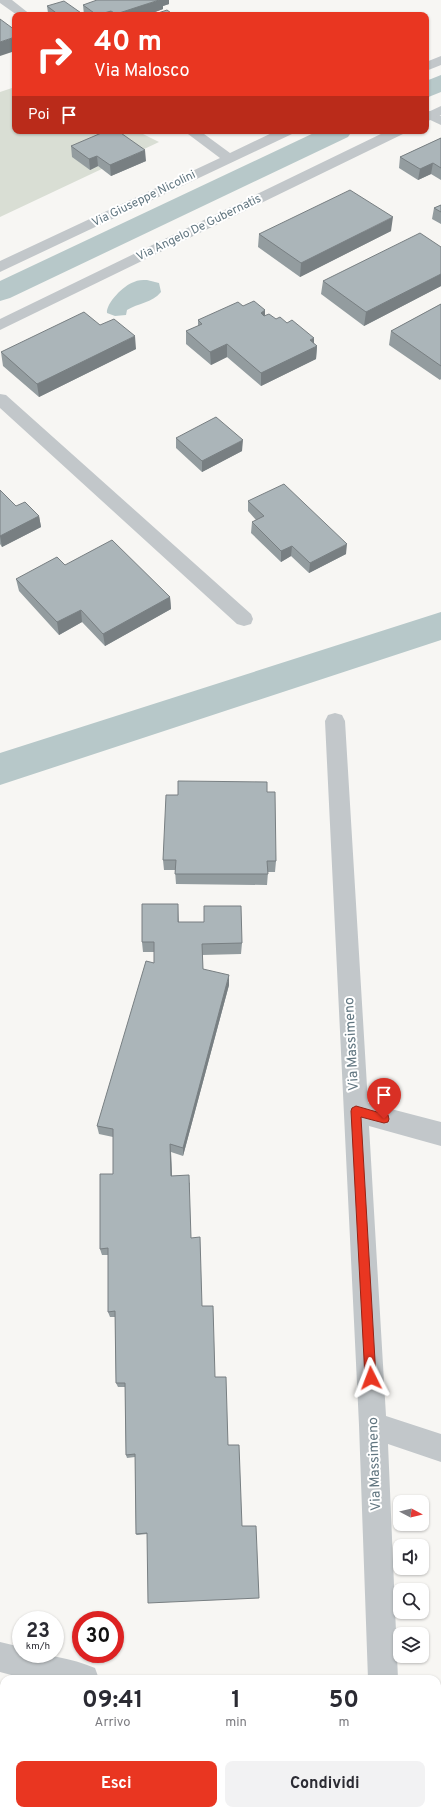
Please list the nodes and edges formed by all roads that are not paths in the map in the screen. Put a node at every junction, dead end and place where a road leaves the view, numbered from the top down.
1 (4, 0) edge
2 (21, 12) edge
3 (441, 60) edge
4 (429, 66) edge
5 (195, 134) edge
6 (281, 134) edge
7 (392, 134) edge
8 (229, 158) junction
9 (0, 268) edge
10 (0, 325) edge
11 (0, 399) edge
12 (244, 619) dead end
13 (335, 721) dead end
14 (356, 1111) junction
15 (441, 1134) edge
16 (374, 1424) junction
17 (441, 1448) edge
18 (0, 1657) edge
19 (69, 1675) edge
20 (383, 1675) edge

1 - 2 street
3 - 4 street
5 - 8 street
6 - 8 street, Via Giuseppe Nicolini
7 - 10 street, Via Angelo De Gubernatis
8 - 9 street, Via Giuseppe Nicolini
11 - 12 street
13 - 14 street, Via Massimeno
14 - 15 street
14 - 16 street, Via Massimeno
16 - 17 street
16 - 20 street, Via Massimeno
18 - 19 street

